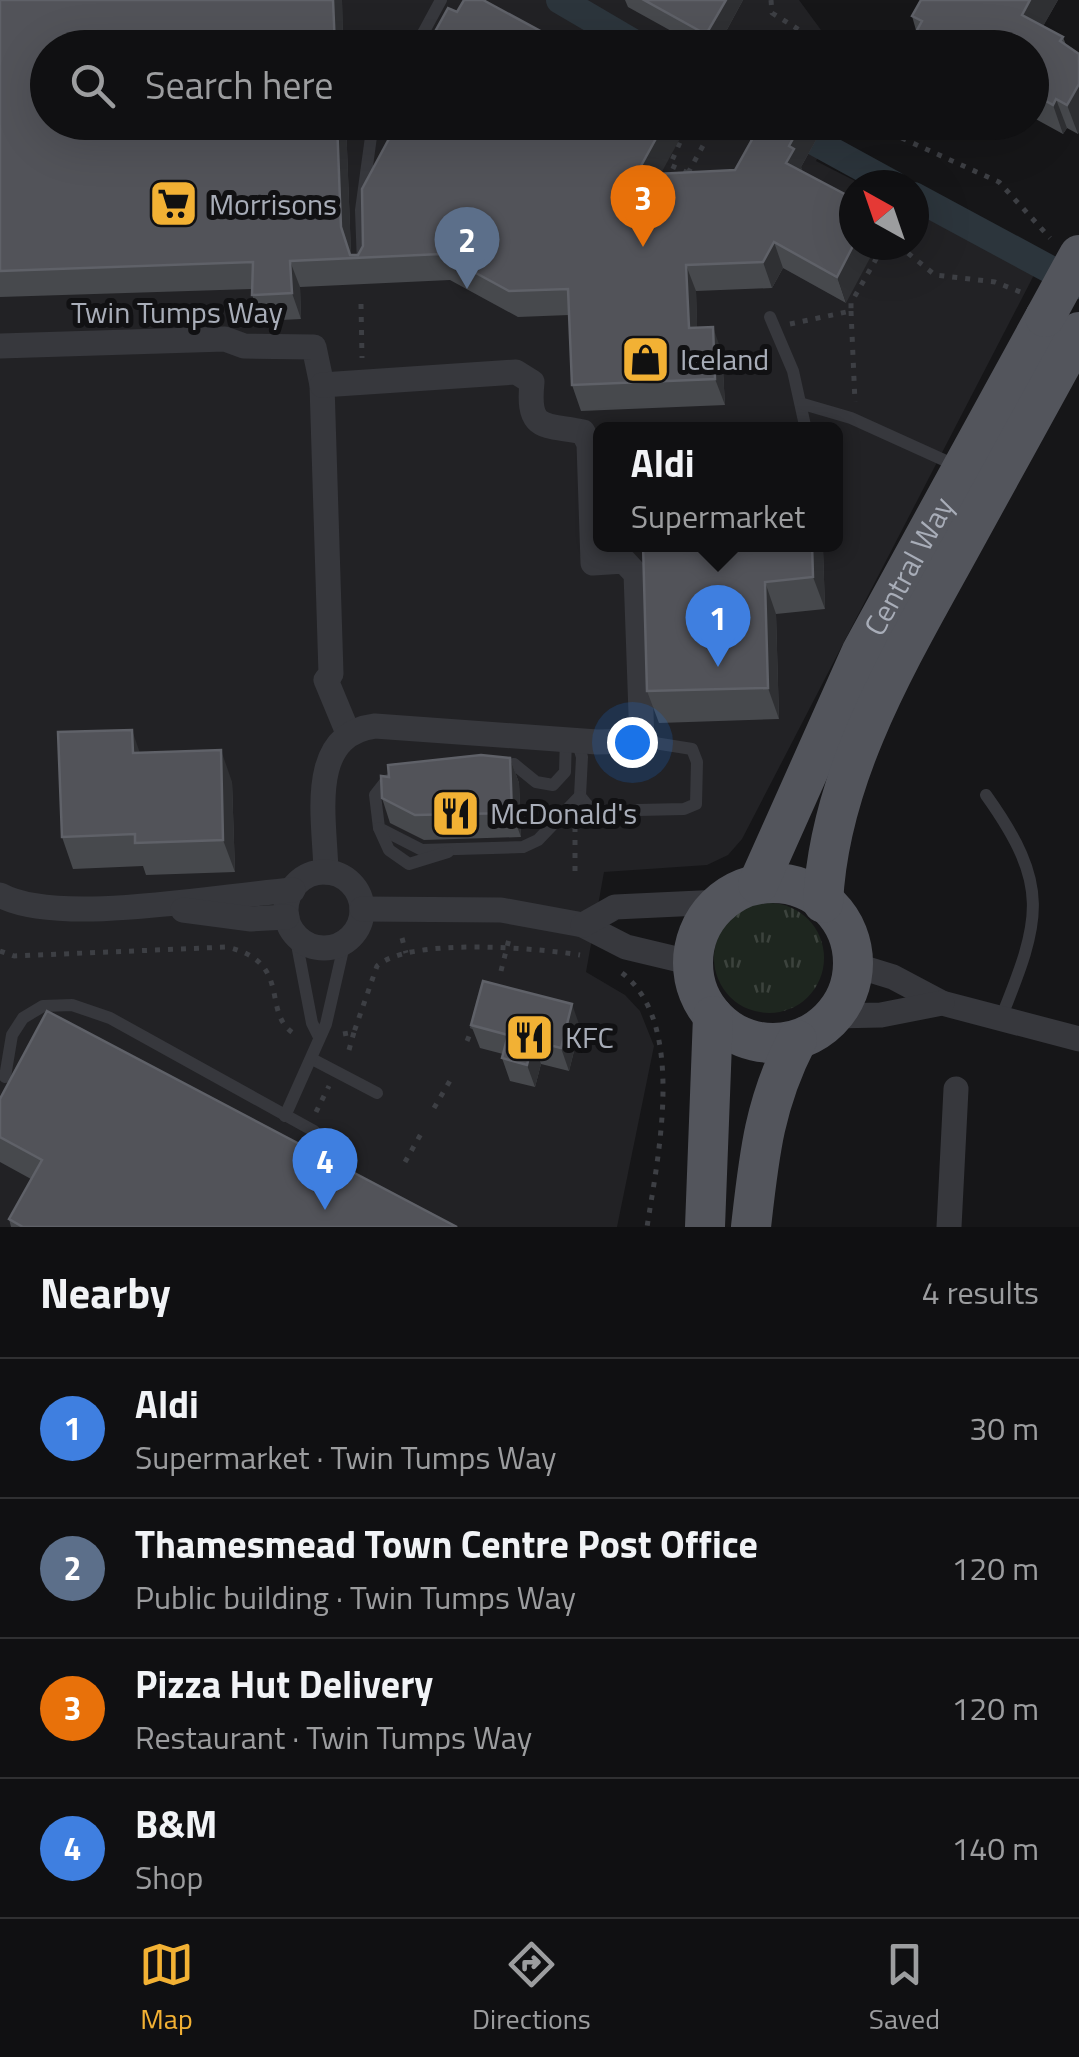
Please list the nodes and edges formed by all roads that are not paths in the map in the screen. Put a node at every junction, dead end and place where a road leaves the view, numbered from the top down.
1 (442, 0) edge
2 (425, 30) edge
3 (371, 140) edge
4 (1071, 250) edge
5 (363, 272) edge
6 (1059, 321) edge
7 (774, 322) road end
8 (0, 346) edge
9 (322, 385) junction
10 (802, 404) junction
11 (805, 422) edge
12 (961, 468) junction
13 (348, 733) junction
14 (571, 738) junction
15 (642, 741) junction
16 (485, 771) edge
17 (416, 776) edge
18 (986, 794) dead end
19 (580, 796) junction
20 (326, 872) junction
21 (758, 884) junction
22 (292, 890) junction
23 (0, 895) edge
24 (721, 902) junction
25 (823, 902) junction
26 (143, 905) junction
27 (362, 909) junction
28 (291, 925) junction
29 (583, 925) junction
30 (345, 942) junction
31 (693, 963) junction
32 (854, 965) junction
33 (942, 1003) junction
34 (712, 1016) junction
35 (834, 1016) junction
36 (1001, 1018) junction
37 (314, 1037) junction
38 (1079, 1039) edge
39 (798, 1040) junction
40 (312, 1059) junction
41 (5, 1077) dead end
42 (956, 1090) dead end
43 (377, 1093) dead end
44 (285, 1116) junction
45 (314, 1130) dead end
46 (705, 1227) edge
47 (750, 1227) edge
48 (949, 1227) edge

1 - 2 lane
3 - 5 lane
4 - 6 main road, Central Way, bridge
6 - 12 main road, Central Way
6 - 25 main road, Central Way
7 - 10 lane
8 - 9 street, Twin Tumps Way
9 - 13 street, Twin Tumps Way
9 - 15 street
10 - 11 lane
10 - 12 lane
12 - 21 main road, Central Way
13 - 14 street
13 - 20 street
14 - 15 street
14 - 16 lane
14 - 19 lane
15 - 19 lane
17 - 19 lane
18 - 36 lane
20 - 22 street
20 - 27 street
21 - 24 main road
21 - 25 main road
22 - 26 street
22 - 28 street
23 - 26 street
24 - 29 street
24 - 31 main road
25 - 32 main road
26 - 28 street
27 - 29 street
27 - 30 street
28 - 30 street
28 - 37 lane
29 - 31 street
30 - 37 lane
31 - 34 main road
32 - 33 street
32 - 35 main road
33 - 35 street
33 - 36 street
34 - 39 main road
34 - 46 main road
35 - 39 main road
36 - 38 street
37 - 40 lane
39 - 47 main road
40 - 43 lane
40 - 44 lane
41 - 44 lane
42 - 48 street
44 - 45 lane

